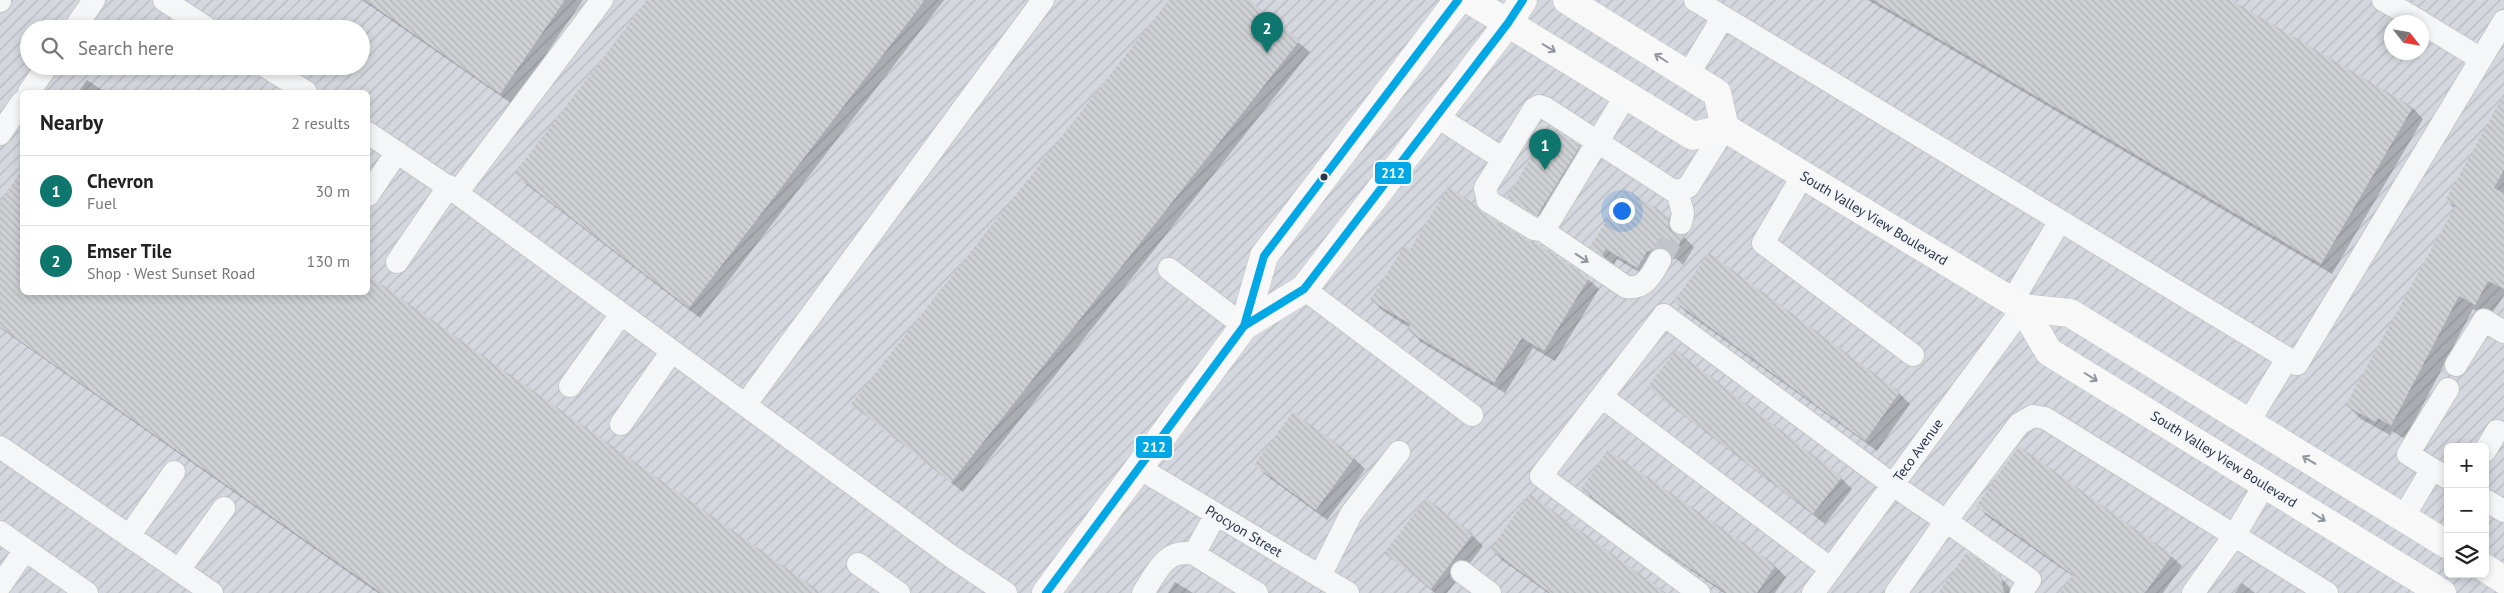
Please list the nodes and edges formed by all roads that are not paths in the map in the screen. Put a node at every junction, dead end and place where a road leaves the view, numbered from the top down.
1 (94, 0) edge
2 (164, 0) edge
3 (602, 0) edge
4 (1043, 0) edge
5 (1458, 0) edge
6 (1470, 0) edge
7 (1523, 0) edge
8 (1567, 0) edge
9 (1694, 0) edge
10 (2384, 0) edge
11 (2408, 15) edge
12 (1723, 17) junction
13 (86, 20) edge
14 (194, 20) edge
15 (2504, 21) edge
16 (1508, 23) junction
17 (2429, 28) edge
18 (2481, 59) junction
19 (41, 75) edge
20 (279, 75) edge
21 (1688, 75) junction
22 (30, 90) edge
23 (303, 90) edge
24 (1626, 95) junction
25 (20, 105) edge
26 (1436, 116) junction
27 (1725, 128) junction
28 (0, 134) edge
29 (370, 134) edge
30 (1598, 141) junction
31 (397, 152) junction
32 (1503, 159) junction
33 (1803, 175) junction
34 (453, 190) junction
35 (370, 191) edge
36 (1677, 191) junction
37 (2060, 222) junction
38 (1681, 223) tunnel mouth
39 (1542, 230) junction
40 (1660, 260) tunnel mouth
41 (397, 262) dead end
42 (1169, 269) dead end
43 (1304, 289) junction
44 (2017, 304) junction
45 (621, 314) junction
46 (1244, 326) junction
47 (2504, 332) edge
48 (672, 351) junction
49 (1913, 355) dead end
50 (2287, 359) junction
51 (2456, 366) dead end
52 (570, 386) dead end
53 (2448, 389) dead end
54 (1602, 397) junction
55 (744, 405) junction
56 (1472, 414) dead end
57 (2248, 423) junction
58 (621, 424) dead end
59 (2497, 431) dead end
60 (2489, 444) edge
61 (0, 447) edge
62 (1399, 452) dead end
63 (1139, 468) junction
64 (174, 472) dead end
65 (2440, 473) edge
66 (2265, 484) junction
67 (1893, 485) junction
68 (2489, 502) edge
69 (224, 508) dead end
70 (2504, 511) edge
71 (1216, 514) junction
72 (2403, 518) junction
73 (1946, 521) junction
74 (0, 532) edge
75 (129, 536) junction
76 (2234, 536) junction
77 (2444, 543) edge
78 (25, 550) junction
79 (1194, 554) junction
80 (858, 564) dead end
81 (1831, 569) junction
82 (179, 570) junction
83 (2489, 571) edge
84 (1462, 572) dead end
85 (1320, 576) junction
86 (2504, 580) edge
87 (0, 586) edge
88 (87, 593) edge
89 (212, 593) edge
90 (900, 593) edge
91 (1006, 593) edge
92 (1046, 593) edge
93 (1143, 593) edge
94 (1257, 593) edge
95 (1348, 593) edge
96 (1490, 593) edge
97 (1699, 593) edge
98 (1813, 593) edge
99 (1896, 593) edge
100 (2021, 593) edge
101 (2193, 593) edge
102 (2327, 593) edge
103 (2442, 593) edge

1 - 13 street
2 - 14 street
3 - 34 street
4 - 55 street
5 - 46 main road
6 - 16 main road
7 - 16 main road
21 -> 8 main road
9 - 12 street
10 - 11 street
12 - 21 street
12 - 37 street
15 - 18 street
16 -> 24 main road
16 - 26 main road
17 - 18 street
18 - 50 street
19 - 22 street
20 - 23 street
21 - 27 main road
24 - 27 main road
24 - 30 street
25 - 28 street
26 - 32 street
26 - 43 main road
27 - 33 main road, South Valley View Boulevard
27 - 36 street
29 - 31 street
30 - 32 street
30 - 36 street
30 - 39 street
31 - 34 street
31 - 35 street
32 - 39 street
33 - 44 main road, South Valley View Boulevard
33 - 49 street
34 - 41 street
34 - 45 street
36 - 38 street
37 - 44 street, Teco Avenue
37 - 50 street
39 -> 40 street
42 - 46 street
43 - 46 main road
43 - 56 street
44 - 57 main road, South Valley View Boulevard
44 -> 66 main road, South Valley View Boulevard
44 - 67 street, Teco Avenue
45 - 48 street
45 - 52 street
46 - 63 main road
47 - 51 street
48 - 55 street
48 - 58 street
50 - 57 street
53 - 65 street
54 - 67 street
54 - 81 street
54 - 97 street
55 - 91 street
72 -> 57 main road, South Valley View Boulevard
59 - 60 street
61 - 75 street
62 - 85 street
63 - 71 street, Procyon Street
63 - 92 main road
64 - 75 street
65 - 72 street
66 - 76 street
66 -> 103 main road, South Valley View Boulevard
67 - 73 street
67 - 81 street, Teco Avenue
68 - 70 street
69 - 82 street
71 - 79 street
71 - 85 street, Procyon Street
72 - 77 main road, South Valley View Boulevard
73 - 76 street
73 - 99 street
73 - 100 street
74 - 78 street
75 - 82 street
76 - 101 street
76 - 102 street
78 - 87 street
78 - 88 street
79 - 93 street
79 - 94 street
80 - 90 street
81 - 98 street, Teco Avenue
82 - 89 street
83 - 86 main road
84 - 96 street
85 - 95 street, Procyon Street

